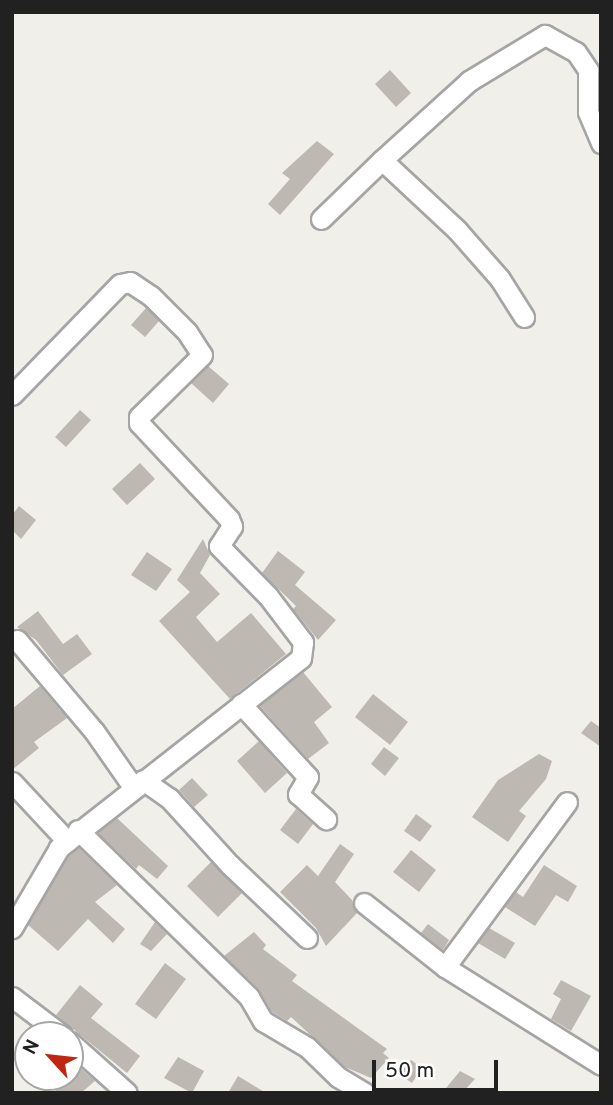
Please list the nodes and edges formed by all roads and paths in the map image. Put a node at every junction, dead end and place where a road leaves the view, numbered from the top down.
1 (601, 143) edge
2 (382, 159) junction
3 (321, 219) dead end
4 (524, 317) dead end
5 (12, 395) edge
6 (17, 640) dead end
7 (241, 704) junction
8 (12, 782) edge
9 (138, 784) junction
10 (568, 803) dead end
11 (326, 819) dead end
12 (73, 836) junction
13 (364, 903) dead end
14 (14, 920) edge
15 (307, 938) dead end
16 (445, 967) junction
17 (12, 997) edge
18 (44, 1021) edge
19 (84, 1055) edge
20 (601, 1065) edge
21 (127, 1093) edge
22 (365, 1093) edge

1 - 2 street
2 - 3 street
2 - 4 street
5 - 7 street
6 - 9 street
7 - 9 street
7 - 11 street
8 - 12 street
9 - 12 street
9 - 15 street
10 - 16 street
12 - 14 street
12 - 22 street
13 - 16 street
16 - 20 street
17 - 18 street
19 - 21 street

